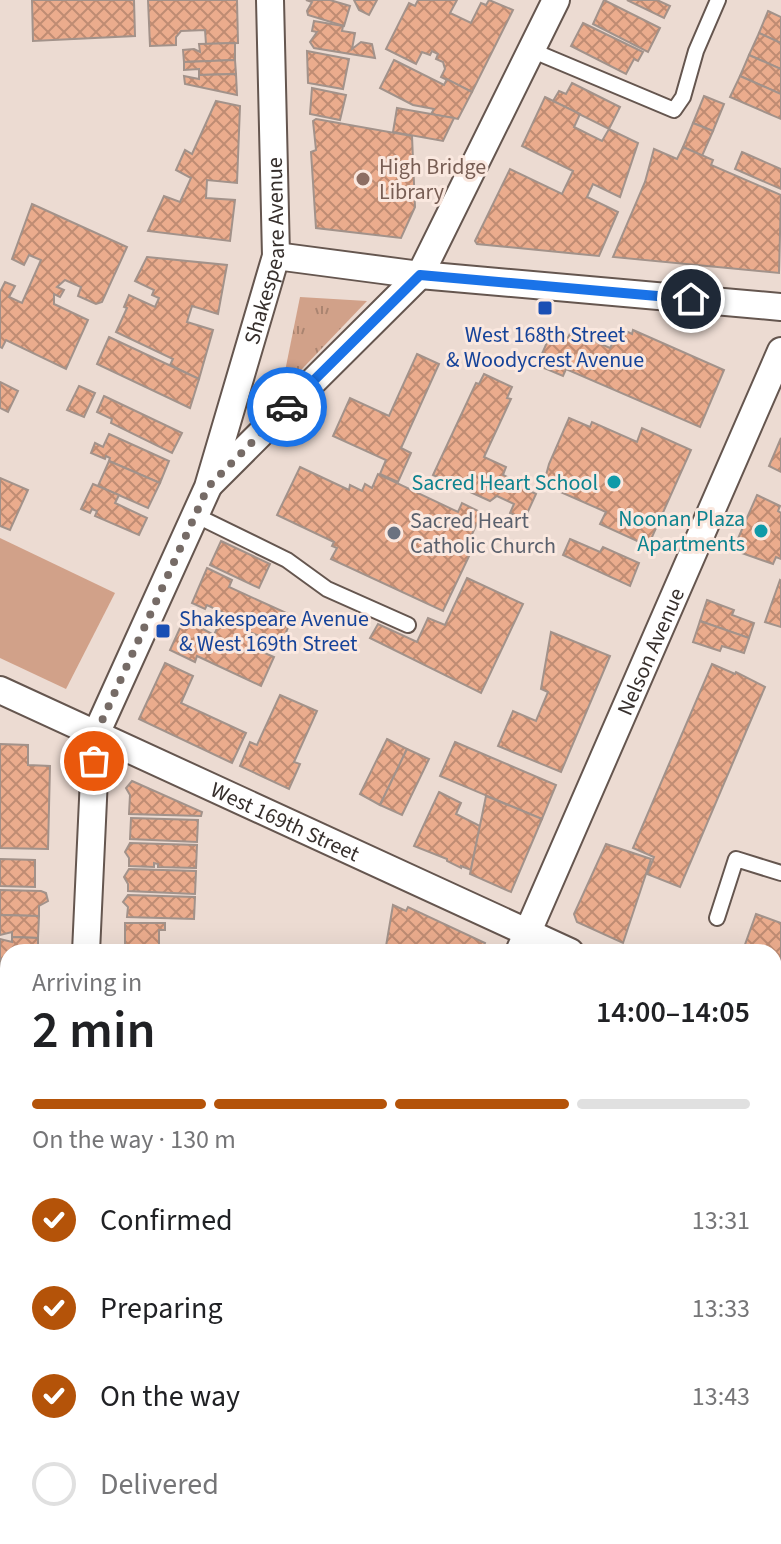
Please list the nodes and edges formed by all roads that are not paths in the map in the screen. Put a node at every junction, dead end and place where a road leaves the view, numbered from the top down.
1 (270, 0) edge
2 (556, 0) edge
3 (718, 0) edge
4 (531, 50) junction
5 (276, 256) junction
6 (420, 275) junction
7 (781, 307) edge
8 (781, 351) edge
9 (208, 487) junction
10 (195, 515) junction
11 (408, 625) dead end
12 (0, 690) edge
13 (96, 734) junction
14 (781, 873) edge
15 (717, 918) dead end
16 (524, 942) edge
17 (86, 944) edge

1 - 5 street, Shakespeare Avenue
2 - 4 street
3 - 4 lane
4 - 6 street
5 - 6 street
5 - 9 street, Shakespeare Avenue
6 - 7 street
6 - 9 street
8 - 16 street, Nelson Avenue
9 - 10 street, Shakespeare Avenue
10 - 11 lane
10 - 13 street, Shakespeare Avenue
12 - 13 street, West 169th Street
13 - 16 street, West 169th Street
13 - 17 street, Shakespeare Avenue
14 - 15 lane

